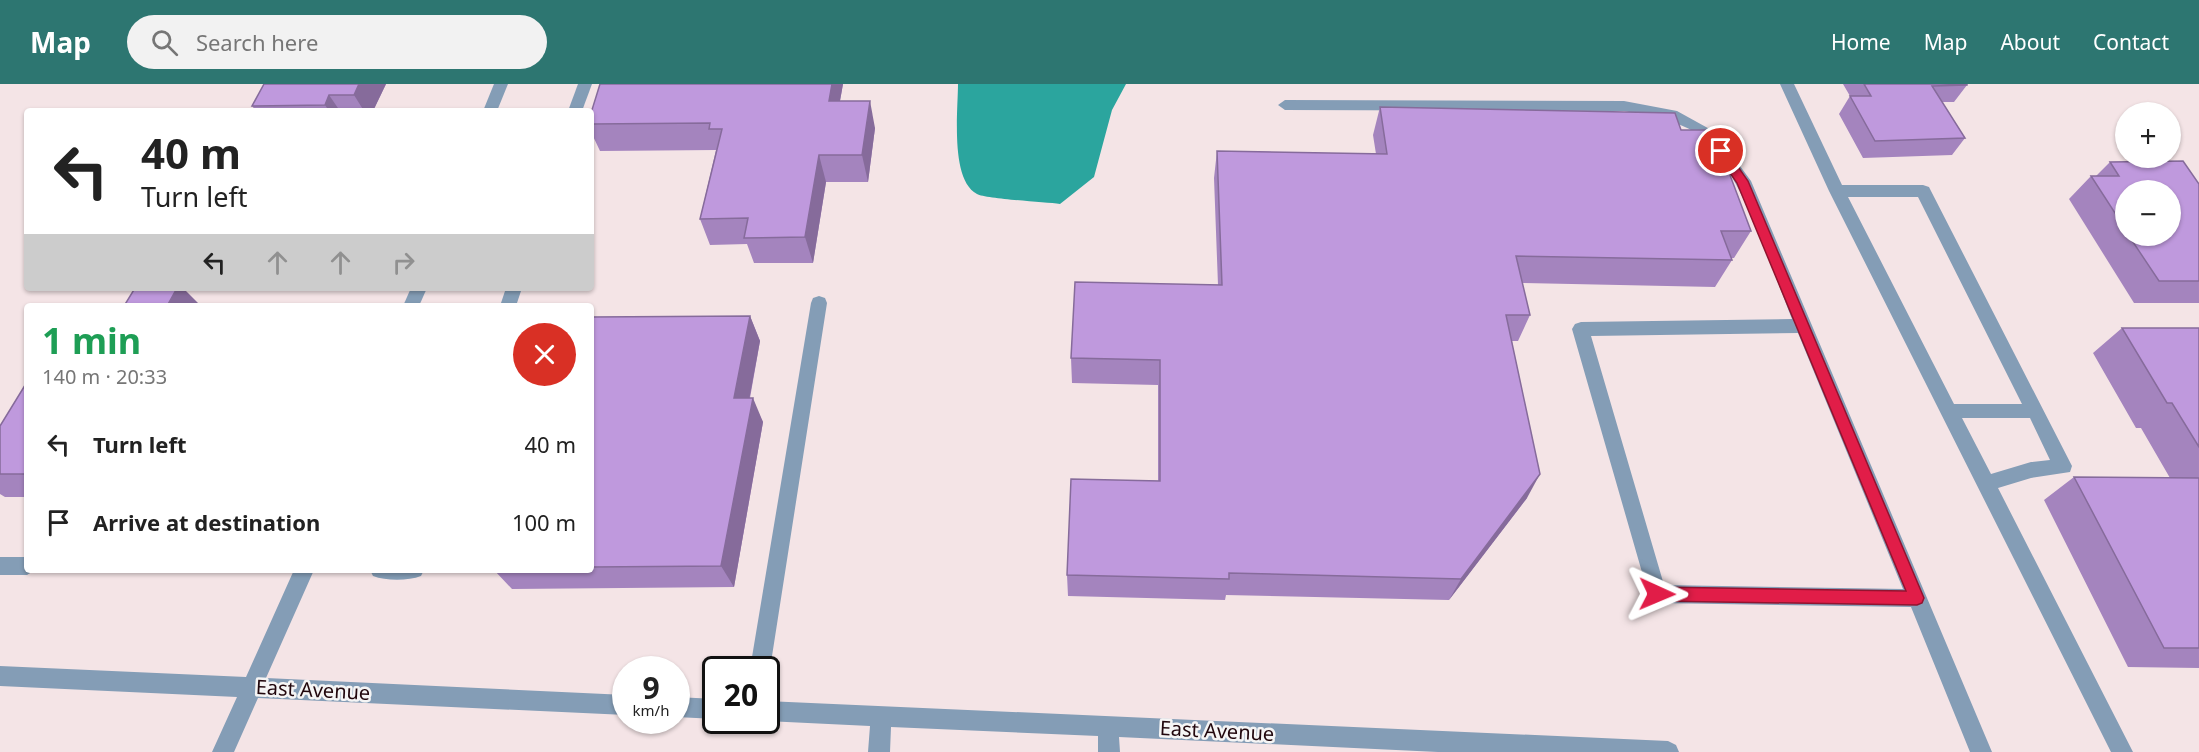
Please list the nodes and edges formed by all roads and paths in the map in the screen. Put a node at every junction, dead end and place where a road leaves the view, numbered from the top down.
1 (501, 84) edge
2 (585, 84) edge
3 (1786, 84) edge
4 (1285, 105) dead end
5 (491, 108) edge
6 (576, 108) edge
7 (1837, 191) junction
8 (819, 303) dead end
9 (1802, 326) junction
10 (1949, 411) junction
11 (2035, 411) junction
12 (1985, 484) junction
13 (0, 566) edge
14 (24, 566) edge
15 (303, 573) edge
16 (1917, 598) junction
17 (762, 656) edge
18 (0, 676) edge
19 (250, 687) junction
20 (612, 704) edge
21 (780, 712) edge
22 (881, 716) junction
23 (1108, 726) junction
24 (1444, 747) edge
25 (223, 752) edge
26 (879, 752) edge
27 (1109, 752) edge
28 (1668, 752) edge
29 (1980, 752) edge
30 (2122, 752) edge

1 - 5 street
2 - 6 street
3 - 7 street
4 - 9 street
7 - 10 street
7 - 11 street
8 - 17 street
9 - 16 street
9 - 16 street
10 - 11 street
10 - 12 street
11 - 12 street
12 - 30 street
13 - 14 street
15 - 19 street
16 - 29 street
18 - 19 street, East Avenue
19 - 20 street, East Avenue
19 - 25 street
21 - 22 street, East Avenue
22 - 23 street, East Avenue
22 - 26 street
23 - 24 street, East Avenue
23 - 27 street
24 - 28 street, East Avenue

